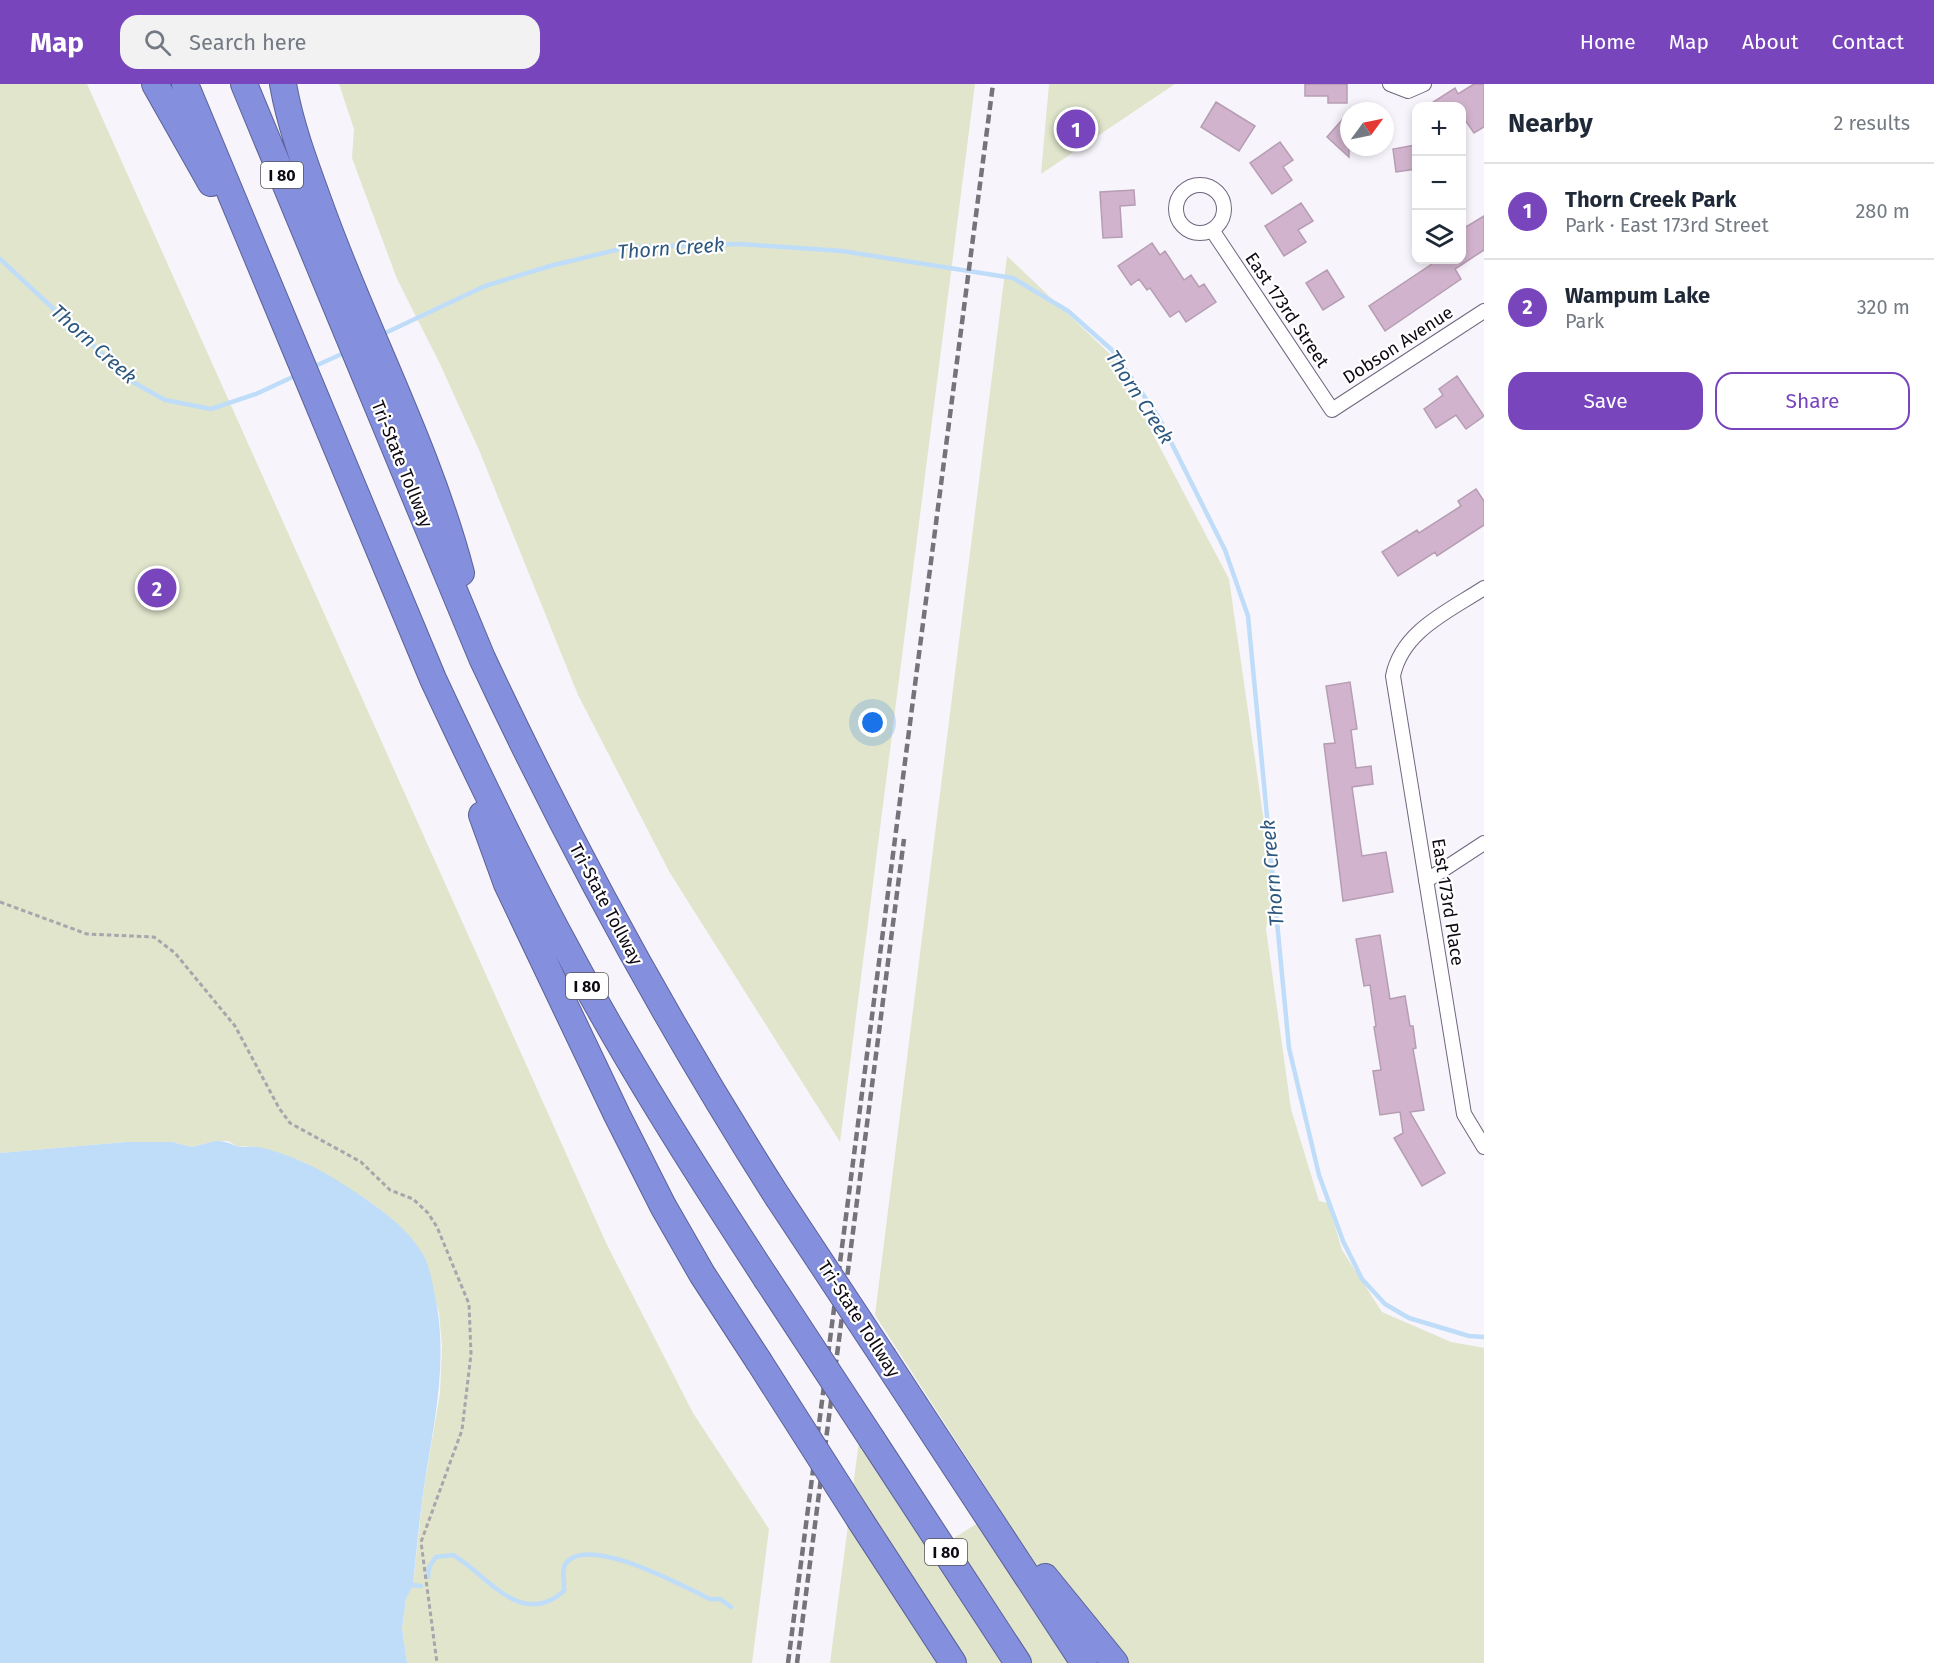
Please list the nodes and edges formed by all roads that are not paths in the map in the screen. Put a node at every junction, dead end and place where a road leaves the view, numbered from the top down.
1 (155, 84) edge
2 (185, 84) edge
3 (244, 84) edge
4 (284, 84) edge
5 (1390, 84) edge
6 (1424, 84) edge
7 (1212, 231) dead end
8 (254, 255) junction
9 (330, 262) junction
10 (1484, 311) edge
11 (1332, 410) joint
12 (1484, 588) edge
13 (433, 679) junction
14 (1484, 843) edge
15 (1426, 881) junction
16 (1484, 1147) edge
17 (962, 1475) junction
18 (953, 1663) edge
19 (1018, 1663) edge
20 (1084, 1663) edge
21 (1115, 1663) edge

1 - 8 highway
2 - 8 highway, I 80
3 - 9 highway, I 80
4 - 9 highway
5 - 6 street
7 - 11 street, East 173rd Street
8 - 13 highway, I 80
9 - 17 highway, Tri-State Tollway, bridge
10 - 11 street, Dobson Avenue
12 - 15 street, East 173rd Place
13 - 18 highway, bridge
13 - 19 highway, I 80, bridge
14 - 15 street
15 - 16 street, East 173rd Place
17 - 20 highway, Tri-State Tollway
17 - 21 highway

